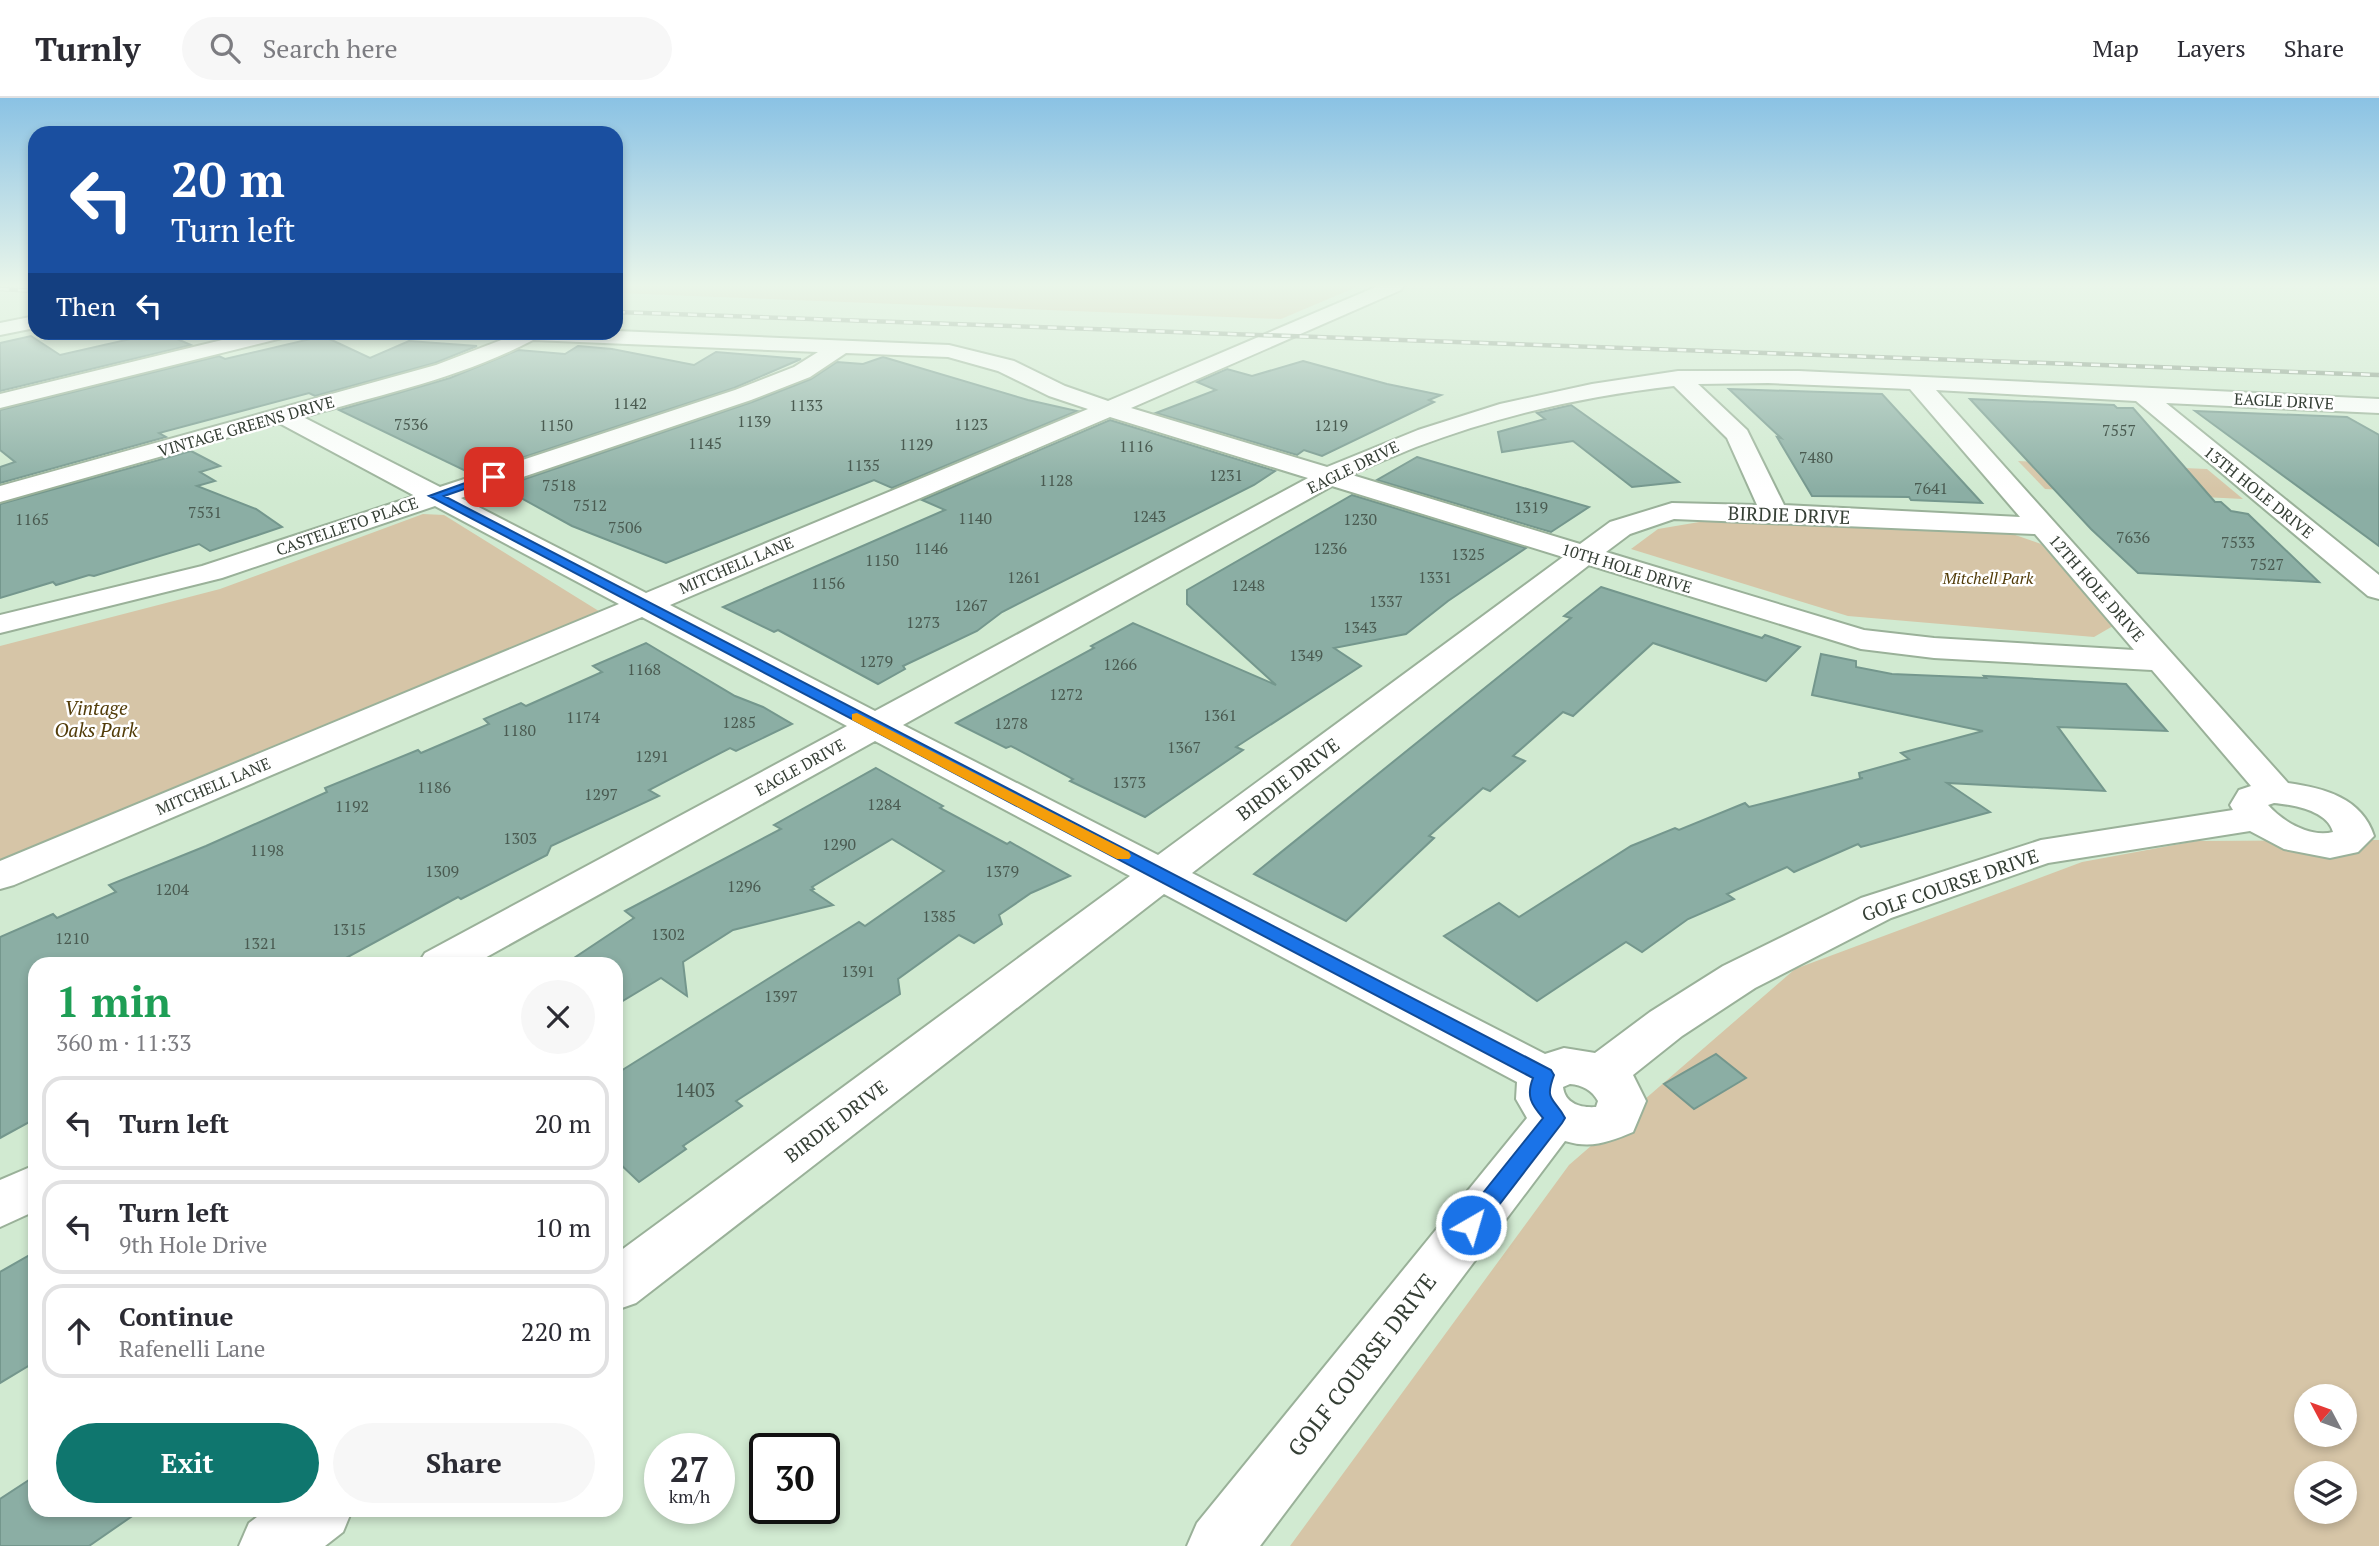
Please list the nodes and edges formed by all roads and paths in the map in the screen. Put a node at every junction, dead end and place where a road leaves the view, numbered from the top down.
1 (195, 354) edge
2 (489, 354) edge
3 (830, 354) edge
4 (959, 354) edge
5 (1239, 354) edge
6 (1678, 379) junction
7 (1917, 383) junction
8 (2140, 393) junction
9 (0, 401) edge
10 (1106, 408) junction
11 (2376, 408) edge
12 (283, 416) junction
13 (1331, 476) junction
14 (0, 494) edge
15 (435, 496) junction
16 (1774, 513) junction
17 (2043, 526) junction
18 (1584, 555) junction
19 (2379, 590) edge
20 (642, 605) junction
21 (0, 624) edge
22 (2161, 661) junction
23 (874, 726) junction
24 (2267, 805) junction
25 (2362, 818) edge
26 (1161, 875) junction
27 (0, 876) edge
28 (453, 957) edge
29 (1549, 1096) junction
30 (28, 1190) edge
31 (0, 1205) edge
32 (623, 1281) edge
33 (311, 1517) edge
34 (272, 1546) edge
35 (1220, 1546) edge

1 - 9 street
2 - 12 street, VINTAGE GREENS DRIVE
3 - 15 street, CASTELLETO PLACE
4 - 10 street, 10TH HOLE DRIVE
5 - 10 street, MITCHELL LANE
6 - 7 street, EAGLE DRIVE
6 - 13 street, EAGLE DRIVE
6 - 16 street
7 - 8 street, EAGLE DRIVE
7 - 17 street, 12TH HOLE DRIVE
8 - 11 street, EAGLE DRIVE
8 - 19 street, 13TH HOLE DRIVE
10 - 13 street, 10TH HOLE DRIVE
10 - 20 street, MITCHELL LANE
12 - 14 street, VINTAGE GREENS DRIVE
12 - 15 street
13 - 18 street, 10TH HOLE DRIVE
13 - 23 street, EAGLE DRIVE
15 - 20 street
15 - 21 street, CASTELLETO PLACE
16 - 17 street, BIRDIE DRIVE
16 - 18 street, BIRDIE DRIVE
17 - 22 street, 12TH HOLE DRIVE
18 - 22 street, 10TH HOLE DRIVE
18 - 26 street, BIRDIE DRIVE
20 - 23 street
20 - 27 street, MITCHELL LANE
22 - 24 street, 12TH HOLE DRIVE
23 - 26 street
23 - 28 street, EAGLE DRIVE
24 - 25 street
24 - 29 street, GOLF COURSE DRIVE
26 - 29 street
26 - 32 street, BIRDIE DRIVE
29 - 35 street, GOLF COURSE DRIVE
30 - 31 street
33 - 34 street

